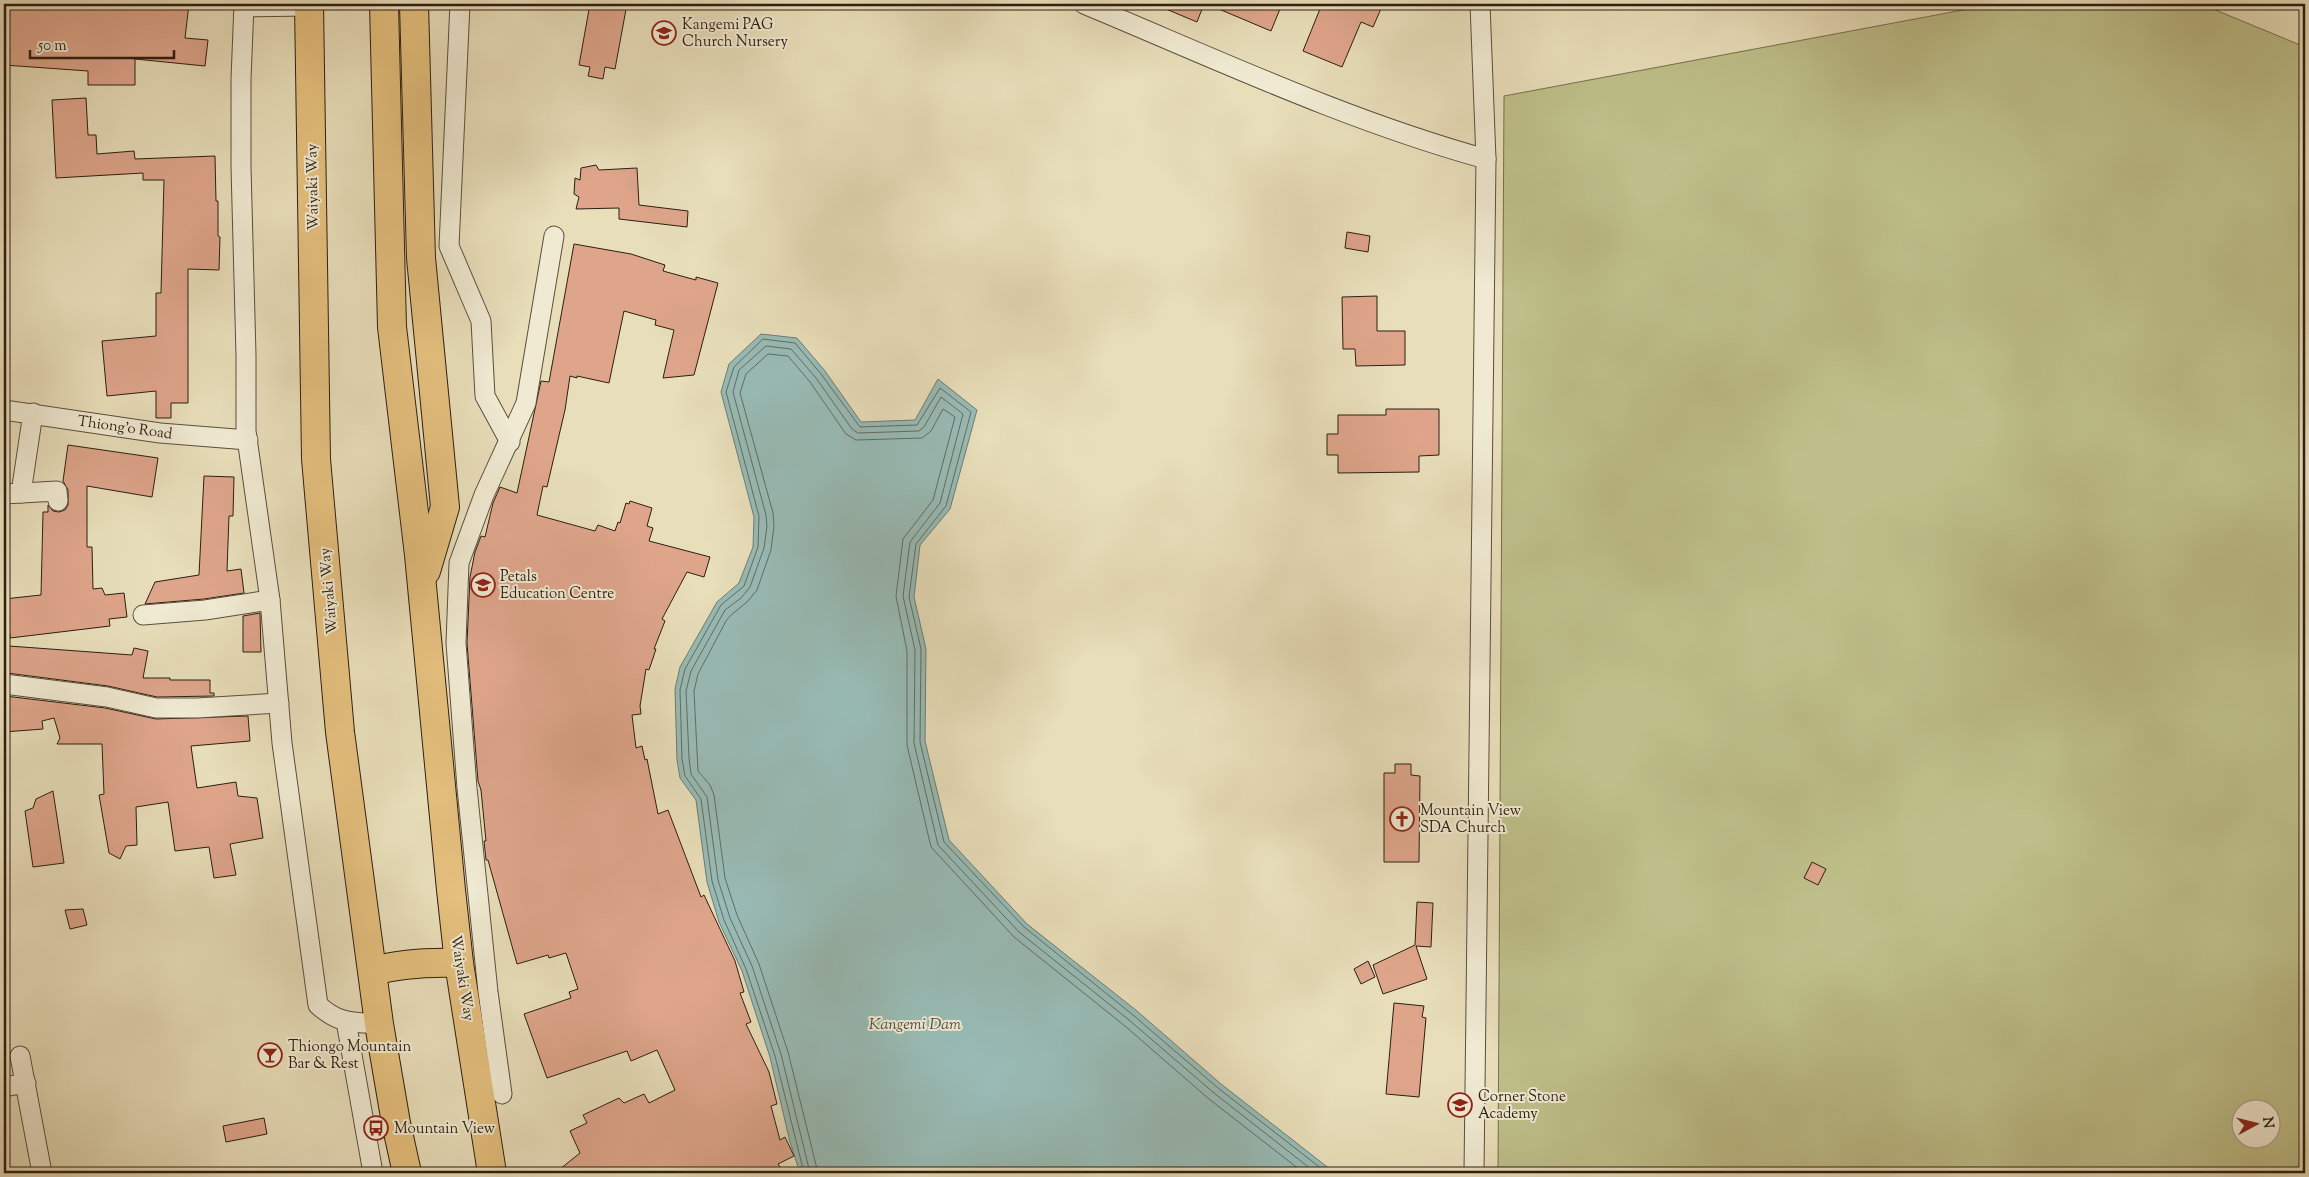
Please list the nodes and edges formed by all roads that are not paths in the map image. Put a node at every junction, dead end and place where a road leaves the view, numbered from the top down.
1 (384, 4) edge
2 (414, 4) edge
3 (460, 4) edge
4 (1084, 4) edge
5 (1480, 4) edge
6 (244, 5) edge
7 (309, 5) edge
8 (1486, 159) junction
9 (554, 236) dead end
10 (4, 410) edge
11 (32, 413) junction
12 (248, 440) junction
13 (510, 442) junction
14 (13, 494) edge
15 (58, 501) dead end
16 (422, 585) junction
17 (270, 600) junction
18 (143, 615) dead end
19 (4, 684) edge
20 (279, 702) junction
21 (459, 963) junction
22 (373, 971) junction
23 (346, 1021) junction
24 (379, 1024) junction
25 (20, 1056) dead end
26 (26, 1083) junction
27 (4, 1087) edge
28 (502, 1094) dead end
29 (42, 1173) edge
30 (373, 1173) edge
31 (407, 1173) edge
32 (492, 1173) edge
33 (1474, 1173) edge

1 - 16 highway, Waiyaki Way
2 - 16 highway
3 - 13 street
4 - 8 street
5 - 8 street
6 - 7 street
6 - 12 street
7 - 22 highway, Waiyaki Way
8 - 33 street
9 - 13 street
10 - 11 street, Thiong'o Road
11 - 12 street, Thiong'o Road
11 - 14 street
12 - 17 street
13 - 28 street
14 - 15 street
16 - 21 highway, Waiyaki Way
17 - 18 street
17 - 20 street
19 - 20 street
20 - 23 street
21 - 22 highway
21 - 32 highway, Waiyaki Way
22 - 24 highway, Waiyaki Way
23 - 24 street
23 - 30 street
24 - 31 highway, Waiyaki Way
25 - 26 street
26 - 27 street
26 - 29 street

